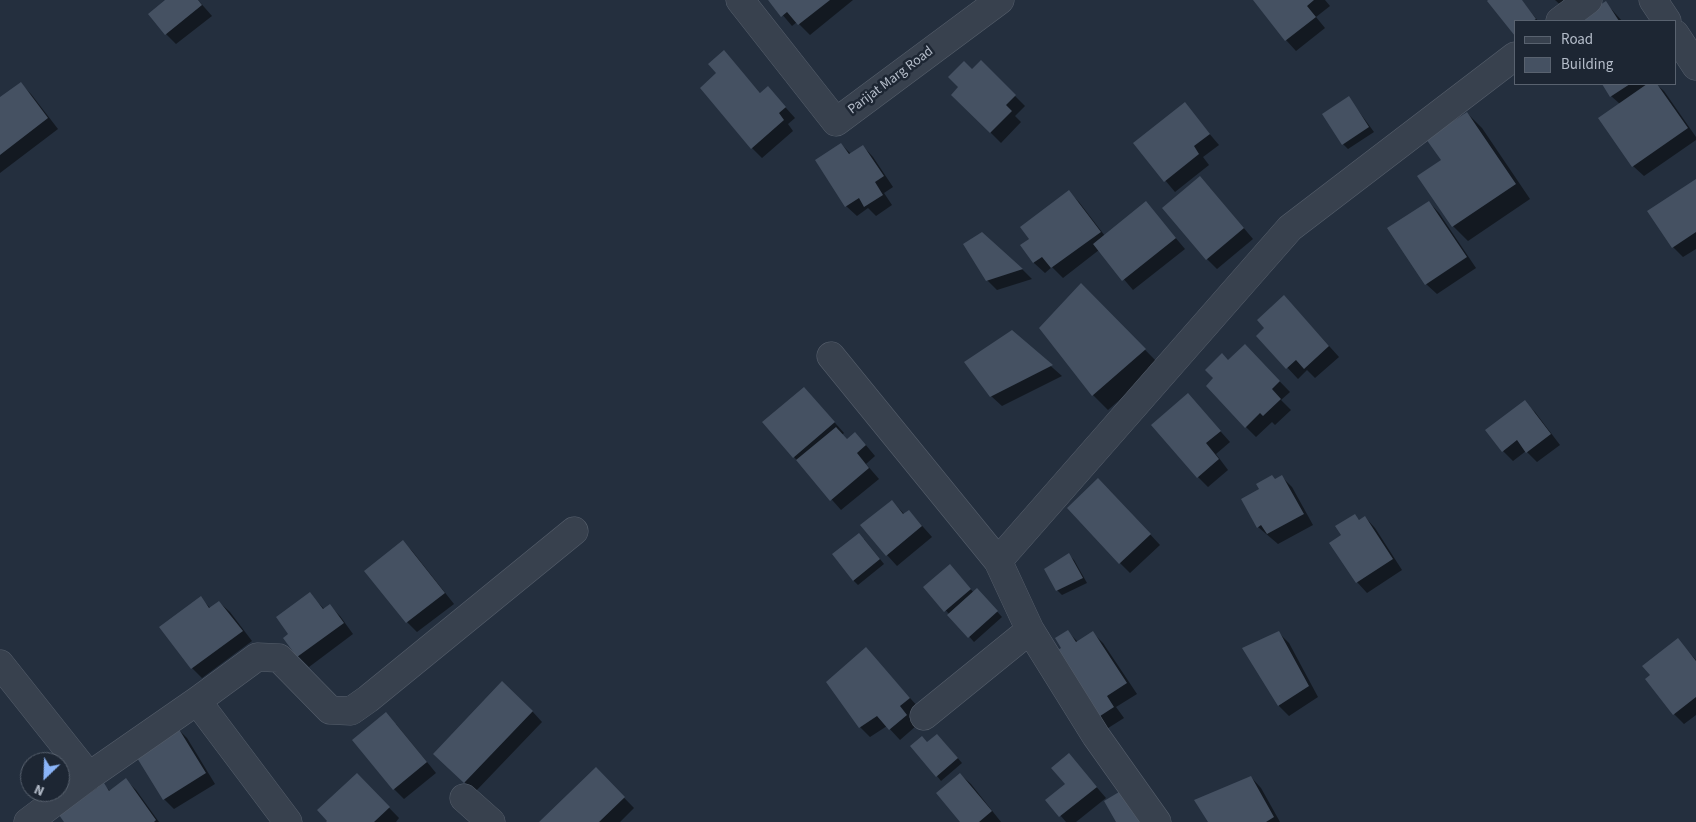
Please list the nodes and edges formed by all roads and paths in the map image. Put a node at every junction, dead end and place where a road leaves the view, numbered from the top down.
1 (740, 0) edge
2 (1000, 0) edge
3 (1588, 0) edge
4 (1653, 0) edge
5 (1561, 20) edge
6 (1665, 20) edge
7 (1676, 36) edge
8 (1514, 57) edge
9 (1696, 66) edge
10 (831, 356) dead end
11 (574, 531) dead end
12 (998, 561) junction
13 (1030, 630) junction
14 (0, 664) edge
15 (197, 701) junction
16 (924, 716) dead end
17 (89, 776) junction
18 (464, 798) dead end
19 (28, 822) edge
20 (288, 822) edge
21 (491, 822) edge
22 (1157, 822) edge

1 - 2 street, Parijat Marg Road
3 - 5 street
4 - 6 street
7 - 9 street
8 - 12 street
10 - 12 street
11 - 15 street
12 - 13 street
13 - 16 street
13 - 22 street
14 - 17 street
15 - 17 street
15 - 20 street
17 - 19 street
18 - 21 street

